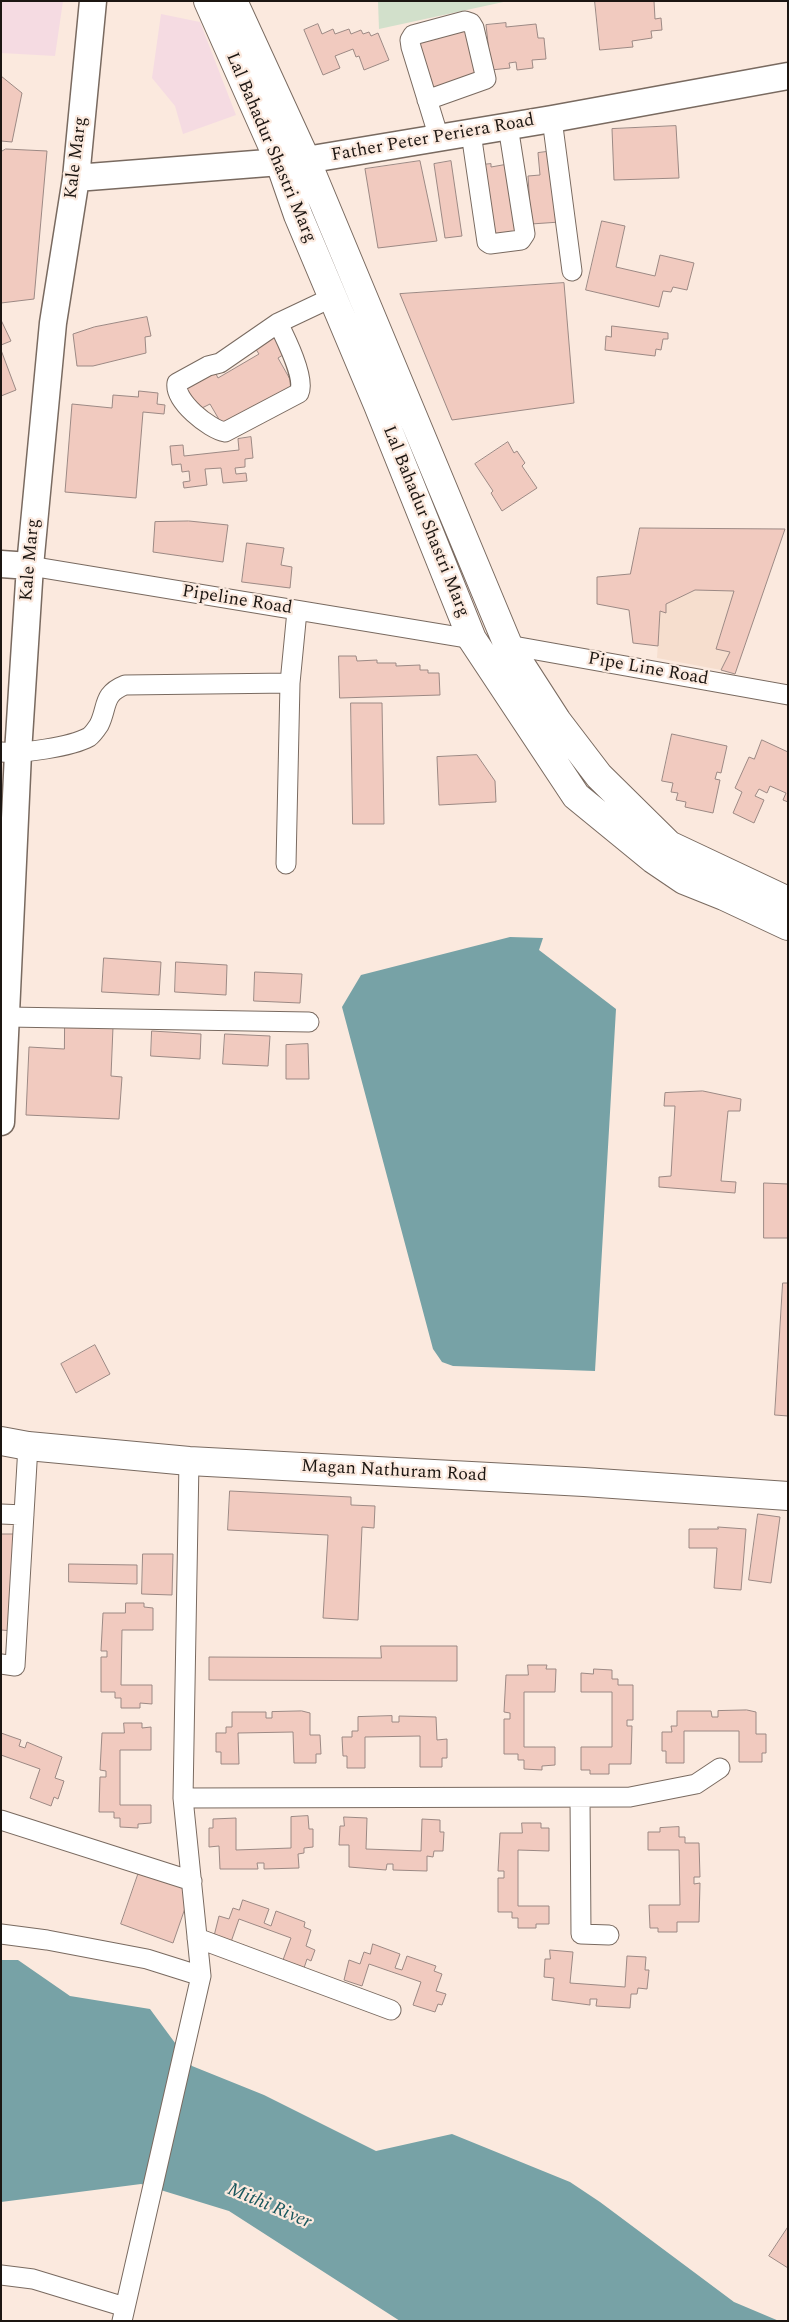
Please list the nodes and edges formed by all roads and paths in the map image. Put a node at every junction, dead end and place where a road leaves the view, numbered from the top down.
1 (93, 1) edge
2 (208, 1) edge
3 (234, 1) edge
4 (788, 76) edge
5 (427, 100) junction
6 (552, 119) junction
7 (508, 126) junction
8 (471, 133) junction
9 (439, 138) junction
10 (293, 161) junction
11 (76, 178) junction
12 (572, 272) dead end
13 (332, 297) junction
14 (278, 324) junction
15 (1, 565) edge
16 (30, 566) junction
17 (297, 611) junction
18 (472, 639) junction
19 (508, 645) junction
20 (290, 683) junction
21 (788, 695) edge
22 (10, 753) edge
23 (286, 864) dead end
24 (788, 901) edge
25 (788, 926) edge
26 (5, 962) edge
27 (309, 1022) dead end
28 (5, 1027) edge
29 (1, 1122) edge
30 (1, 1441) edge
31 (28, 1446) junction
32 (189, 1461) junction
33 (788, 1496) edge
34 (1, 1514) edge
35 (24, 1515) junction
36 (1, 1664) edge
37 (720, 1768) dead end
38 (182, 1798) junction
39 (580, 1798) junction
40 (1, 1820) edge
41 (192, 1881) junction
42 (1, 1934) edge
43 (609, 1935) dead end
44 (197, 1938) junction
45 (201, 1976) junction
46 (391, 2010) dead end
47 (1, 2275) edge
48 (124, 2309) edge

1 - 11 main road, Kale Marg
2 - 10 main road, Lal Bahadur Shastri Marg
3 - 10 main road, Lal Bahadur Shastri Marg
4 - 6 main road, Father Peter Periera Road
5 - 5 street
5 - 9 street
6 - 7 main road, Father Peter Periera Road
6 - 12 street
7 - 8 main road, Father Peter Periera Road
7 - 8 street
8 - 9 main road, Father Peter Periera Road
9 - 10 main road, Father Peter Periera Road
10 - 11 main road, Father Peter Periera Road
10 - 13 main road, Lal Bahadur Shastri Marg
10 - 19 main road, Lal Bahadur Shastri Marg
11 - 16 main road, Kale Marg
13 - 14 street
13 - 18 main road, Lal Bahadur Shastri Marg
14 - 14 street
15 - 16 main road, Pipeline Road
16 - 17 street, Pipeline Road
16 - 22 main road, Kale Marg
17 - 18 street, Pipeline Road
17 - 20 street
18 - 25 main road, Lal Bahadur Shastri Marg
19 - 21 street, Pipe Line Road
19 - 24 main road, Lal Bahadur Shastri Marg
20 - 22 street
20 - 23 street
22 - 26 main road, Kale Marg
26 - 28 main road, Kale Marg
27 - 28 street
28 - 29 main road, Kale Marg
30 - 31 main road, Magan Nathuram Road
31 - 32 main road, Magan Nathuram Road
31 - 35 street
32 - 33 main road, Magan Nathuram Road
32 - 38 street
34 - 35 street
35 - 36 street
37 - 39 street
38 - 39 street
38 - 41 street
39 - 43 street
40 - 41 street
41 - 44 street
42 - 45 street
44 - 45 street
44 - 46 street
45 - 48 street
47 - 48 street

